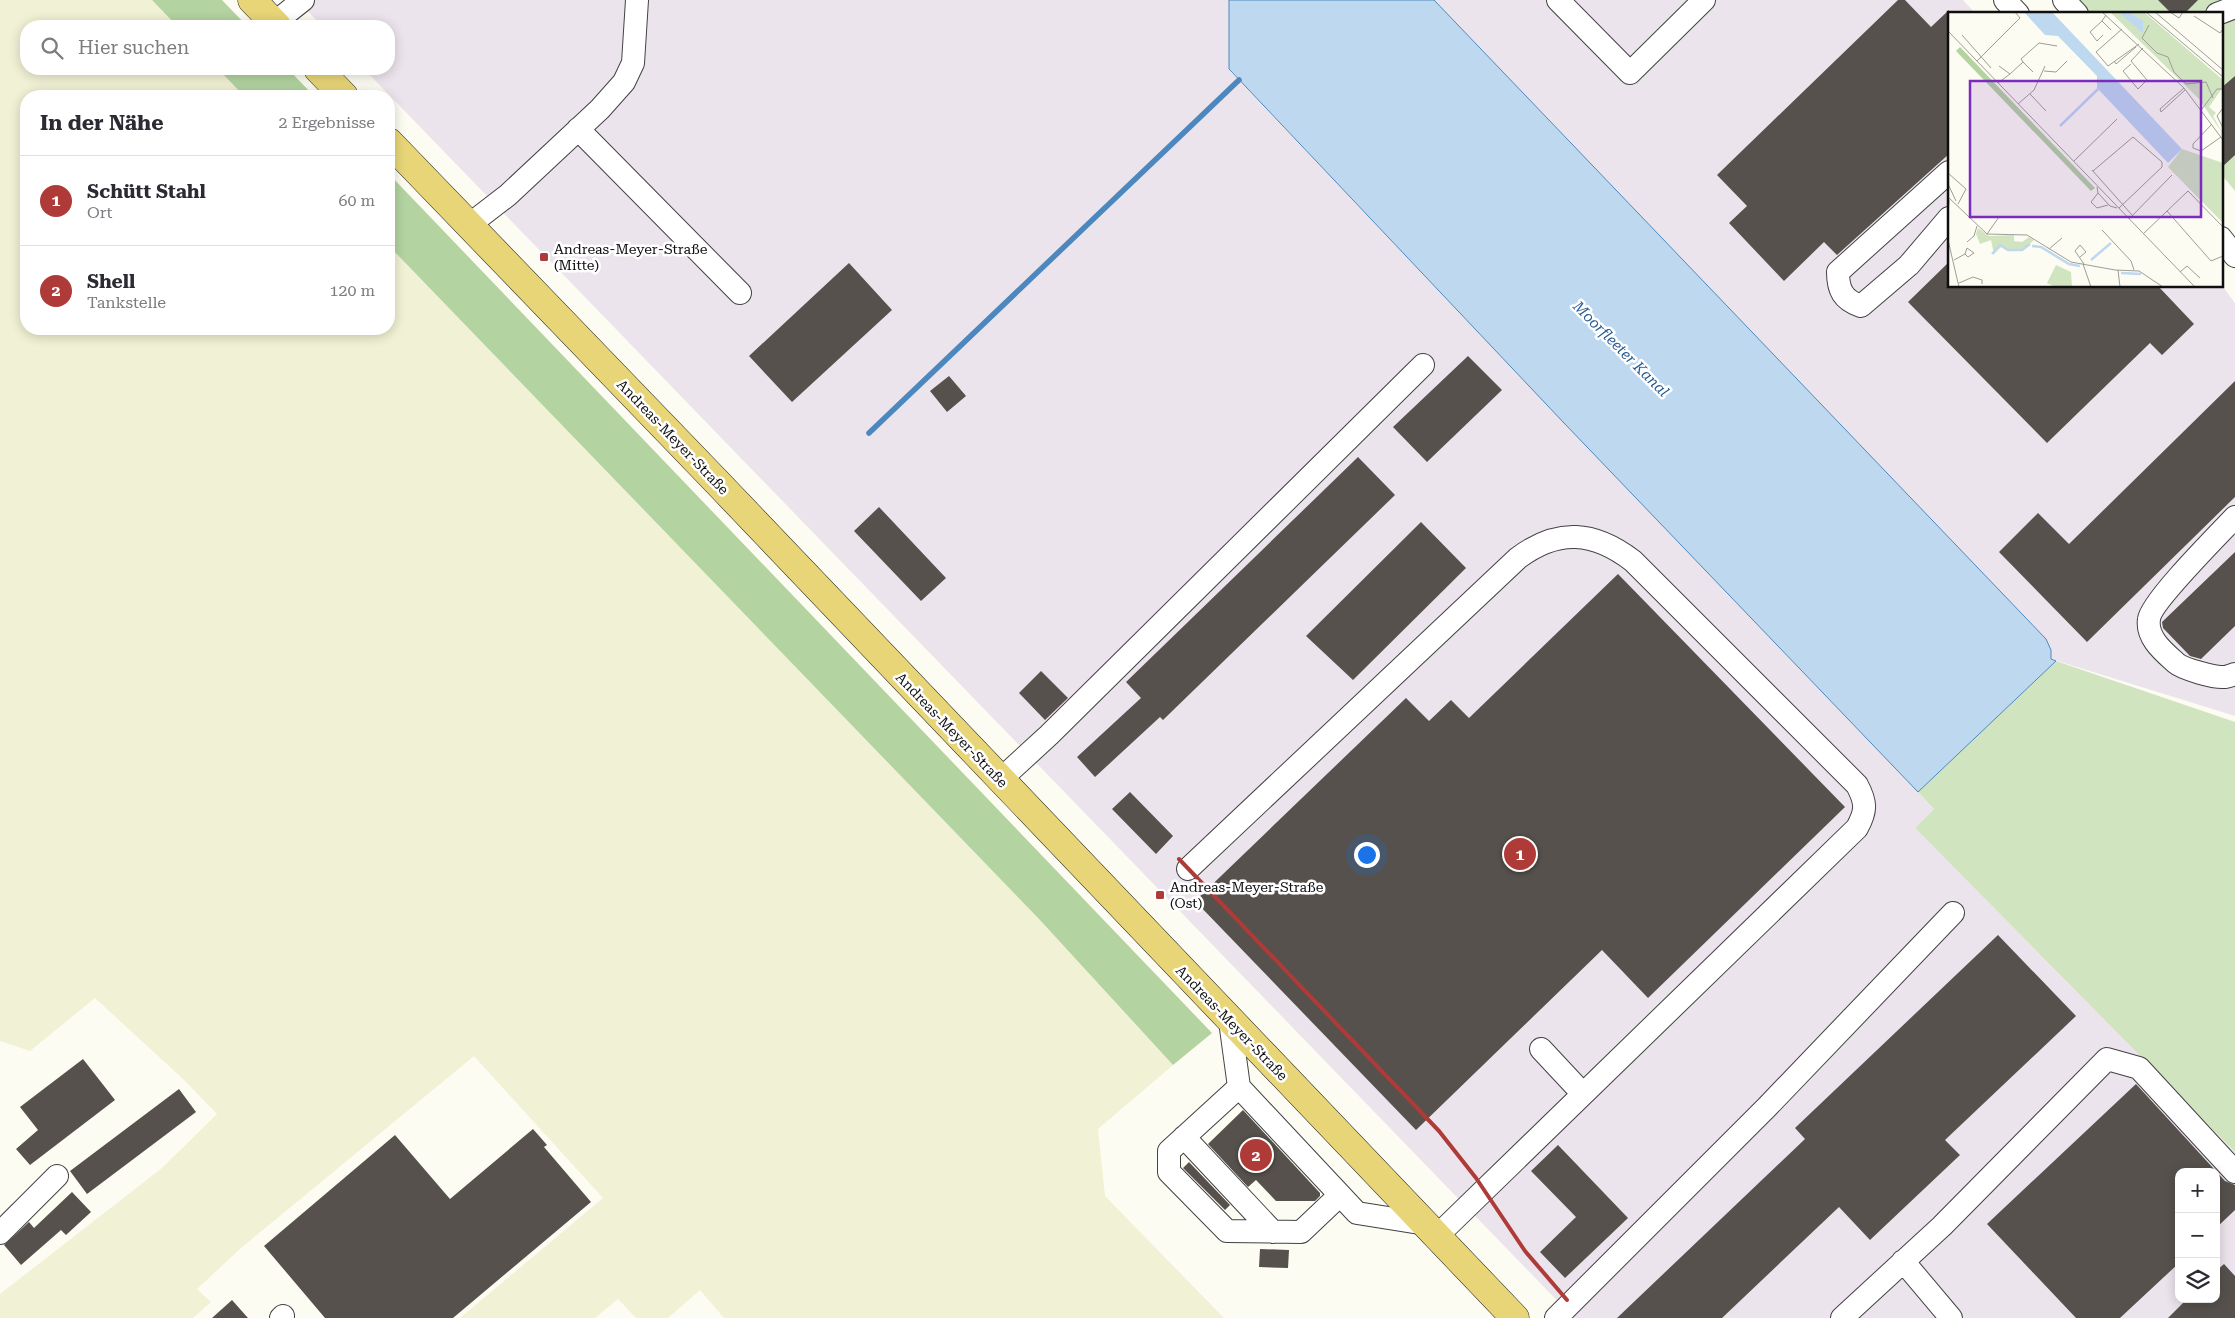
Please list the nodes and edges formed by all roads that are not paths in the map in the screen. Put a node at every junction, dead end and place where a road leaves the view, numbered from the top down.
1 (252, 0) edge
2 (303, 0) edge
3 (637, 0) edge
4 (1558, 0) edge
5 (1704, 0) edge
6 (2004, 0) edge
7 (2064, 0) edge
8 (2235, 7) edge
9 (2016, 12) edge
10 (2076, 12) edge
11 (2222, 12) edge
12 (270, 20) edge
13 (281, 20) edge
14 (324, 75) edge
15 (338, 90) edge
16 (578, 129) junction
17 (395, 148) edge
18 (1948, 173) edge
19 (1948, 219) edge
20 (469, 226) junction
21 (2222, 239) edge
22 (2235, 256) edge
23 (740, 293) dead end
24 (1423, 365) dead end
25 (2235, 517) edge
26 (2235, 674) edge
27 (1000, 780) junction
28 (1188, 869) dead end
29 (1953, 913) dead end
30 (1230, 1021) junction
31 (1540, 1049) dead end
32 (1239, 1087) junction
33 (1584, 1094) junction
34 (1184, 1137) junction
35 (2235, 1172) edge
36 (57, 1176) dead end
37 (1340, 1195) junction
38 (1431, 1230) junction
39 (1273, 1232) junction
40 (0, 1233) edge
41 (1903, 1261) junction
42 (1515, 1318) edge
43 (1556, 1318) edge
44 (1842, 1318) edge
45 (1951, 1318) edge

1 - 12 main road
2 - 13 street
3 - 16 street
4 - 5 street
6 - 9 street
7 - 10 street
8 - 11 street
14 - 15 main road
16 - 20 street
16 - 23 street
17 - 20 main road, Andreas-Meyer-Straße
18 - 19 street
20 - 27 main road, Andreas-Meyer-Straße
21 - 22 street
24 - 27 street
25 - 26 street
27 - 30 main road, Andreas-Meyer-Straße
28 - 33 street
29 - 43 street
30 - 32 street
30 - 38 main road, Andreas-Meyer-Straße
31 - 33 street
32 - 34 street
32 - 37 street
33 - 38 street
34 - 39 street
34 - 39 street
35 - 41 street
36 - 40 street
37 - 38 street
37 - 39 street
38 - 42 main road, Andreas-Meyer-Straße
41 - 44 street
41 - 45 street

